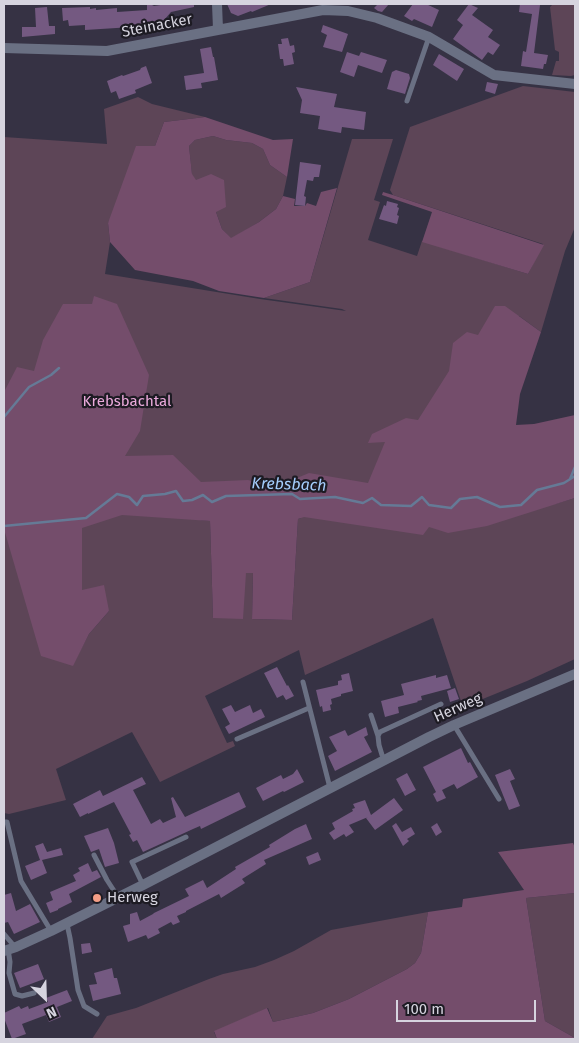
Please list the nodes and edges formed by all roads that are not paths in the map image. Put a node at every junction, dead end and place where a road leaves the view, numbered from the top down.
1 (217, 4) edge
2 (350, 7) edge
3 (218, 29) junction
4 (429, 37) junction
5 (4, 48) edge
6 (575, 84) edge
7 (407, 101) dead end
8 (575, 674) edge
9 (303, 682) dead end
10 (441, 704) dead end
11 (310, 708) junction
12 (372, 715) dead end
13 (454, 725) junction
14 (378, 736) junction
15 (237, 739) dead end
16 (385, 760) junction
17 (330, 788) junction
18 (499, 799) dead end
19 (4, 822) edge
20 (186, 837) dead end
21 (94, 855) dead end
22 (143, 885) junction
23 (118, 897) junction
24 (66, 923) junction
25 (51, 931) junction
26 (4, 934) edge
27 (9, 949) edge
28 (34, 993) dead end
29 (97, 1014) dead end

1 - 3 street
2 - 3 street, Steinacker
2 - 4 street, Steinacker
3 - 5 street, Steinacker
4 - 6 street, Steinacker
4 - 7 lane
8 - 13 street, Herweg
9 - 11 lane
10 - 14 lane
11 - 15 lane
11 - 17 lane
12 - 14 lane
13 - 16 street, Herweg
13 - 18 lane
14 - 16 lane
16 - 17 street, Herweg
17 - 22 street, Herweg
19 - 25 lane
20 - 22 lane
21 - 23 lane
22 - 23 street, Herweg
23 - 24 street, Herweg
24 - 25 street, Herweg
24 - 29 lane
25 - 27 street, Herweg
26 - 27 lane
27 - 28 lane

